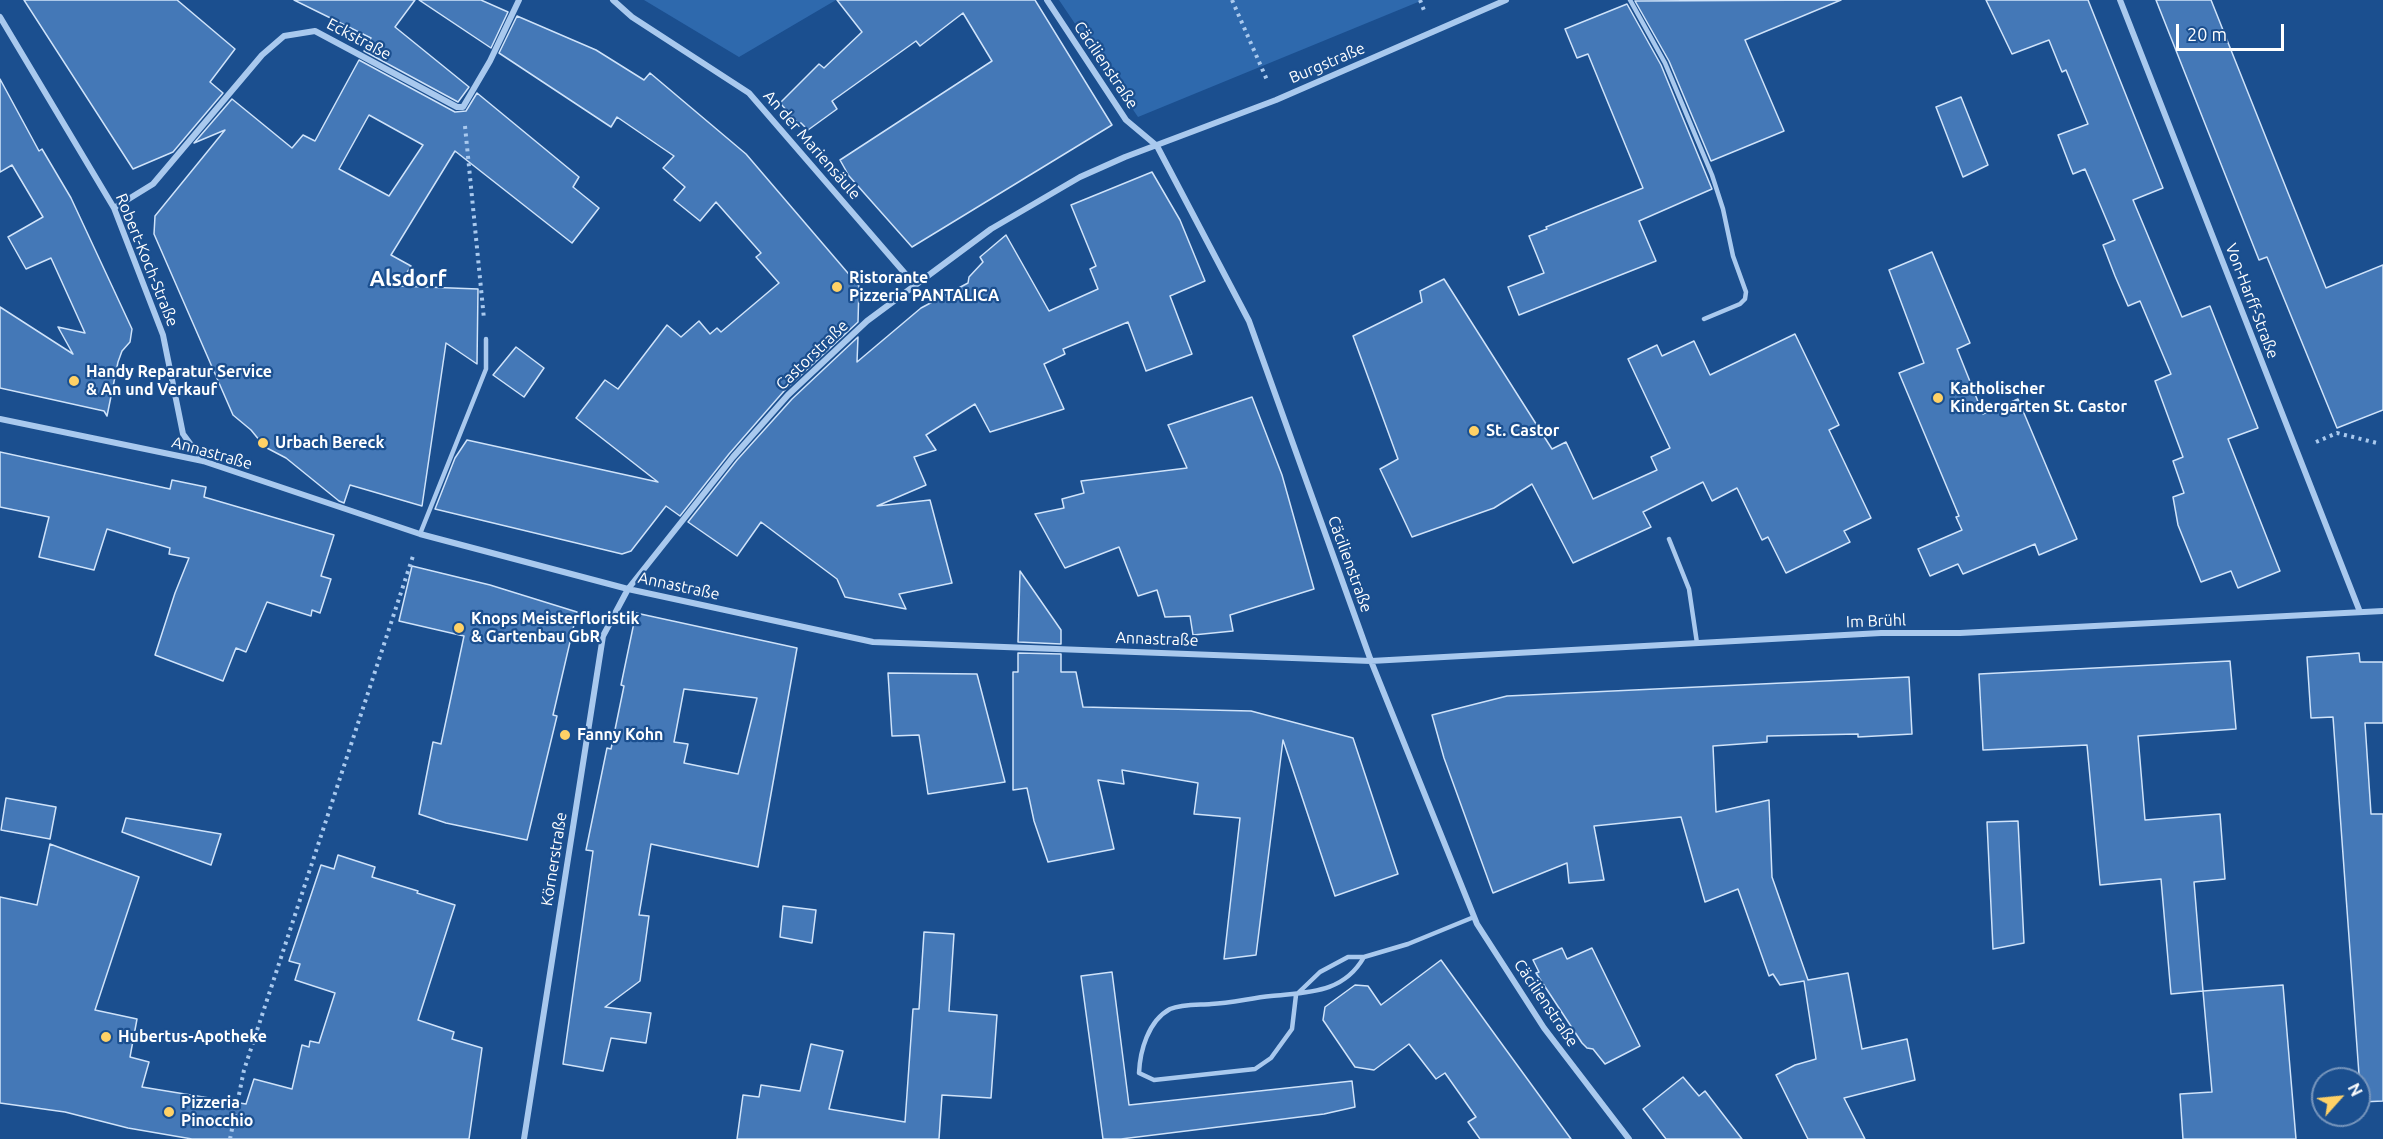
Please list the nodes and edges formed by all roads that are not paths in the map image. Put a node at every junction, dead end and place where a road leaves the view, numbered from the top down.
1 (519, 0) edge
2 (613, 0) edge
3 (1047, 0) edge
4 (1506, 0) edge
5 (1630, 0) edge
6 (2120, 0) edge
7 (0, 17) edge
8 (1157, 146) junction
9 (114, 208) junction
10 (915, 285) junction
11 (1704, 319) dead end
12 (486, 339) road end
13 (0, 419) edge
14 (203, 461) junction
15 (420, 534) junction
16 (1669, 539) dead end
17 (628, 589) junction
18 (2383, 611) edge
19 (2360, 612) junction
20 (1697, 644) junction
21 (1371, 661) junction
22 (1474, 917) junction
23 (1364, 957) junction
24 (1296, 995) junction
25 (524, 1139) edge
26 (1629, 1139) edge

1 - 9 street, Eckstraße
2 - 10 street, An der Mariensäule
3 - 8 street, Cäcilienstraße
4 - 8 street, Burgstraße
5 - 11 lane
6 - 19 street, Von-Harff-Straße
7 - 9 street, Robert-Koch-Straße
8 - 10 street, Castorstraße
8 - 21 street, Cäcilienstraße
9 - 14 street, Robert-Koch-Straße
10 - 17 street, Castorstraße
12 - 15 lane
13 - 14 street, Annastraße
14 - 15 street, Annastraße
15 - 17 street, Annastraße
16 - 20 lane
17 - 21 street, Annastraße
17 - 25 street, Körnerstraße
18 - 19 street, Im Brühl
19 - 20 street, Im Brühl
20 - 21 street, Im Brühl
21 - 22 street, Cäcilienstraße
22 - 23 lane
22 - 26 street, Cäcilienstraße
23 - 24 lane
23 - 24 lane
24 - 24 lane

